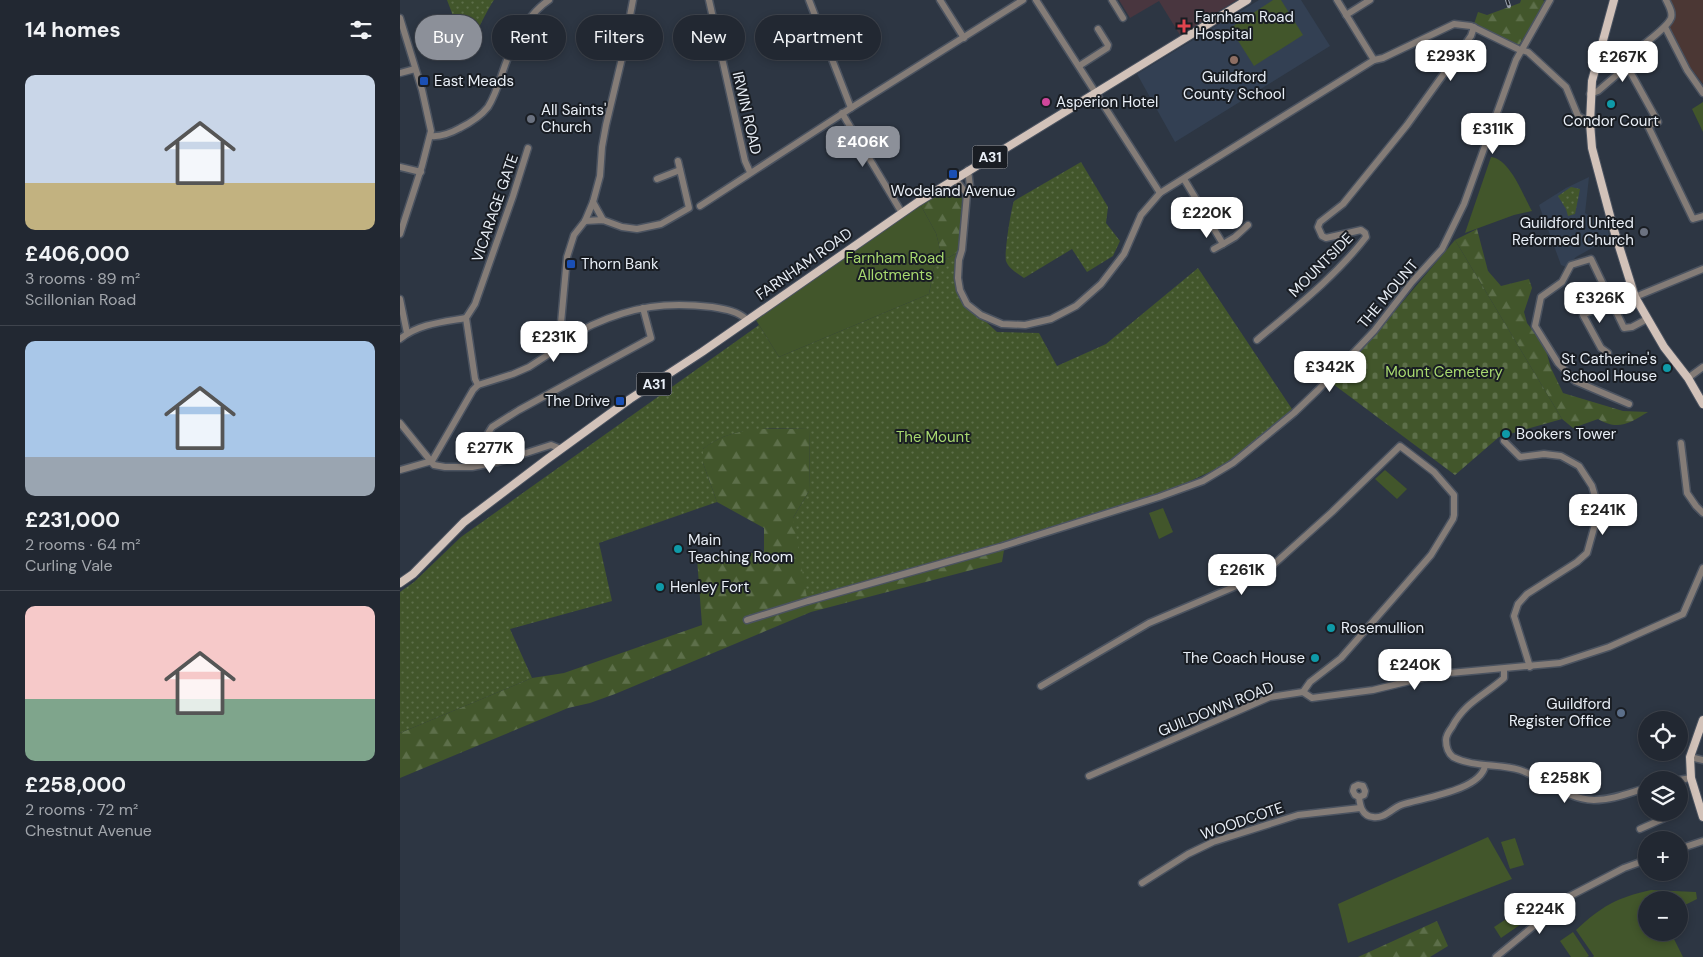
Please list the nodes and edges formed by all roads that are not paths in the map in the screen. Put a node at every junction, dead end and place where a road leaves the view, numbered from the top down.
1 (549, 0) edge
2 (633, 0) edge
3 (708, 0) edge
4 (810, 0) edge
5 (940, 0) edge
6 (1022, 0) edge
7 (1036, 0) edge
8 (1112, 0) edge
9 (1247, 0) edge
10 (1337, 0) edge
11 (1370, 0) edge
12 (1550, 0) edge
13 (1614, 0) edge
14 (1666, 0) edge
15 (1346, 15) junction
16 (400, 18) edge
17 (1123, 18) dead end
18 (1474, 27) junction
19 (1665, 27) junction
20 (1098, 29) dead end
21 (964, 38) junction
22 (1521, 50) junction
23 (1374, 60) junction
24 (1625, 63) junction
25 (1079, 66) junction
26 (415, 69) junction
27 (400, 74) edge
28 (1095, 93) junction
29 (1703, 93) edge
30 (1590, 94) junction
31 (851, 108) junction
32 (842, 113) junction
33 (1590, 123) junction
34 (431, 136) junction
35 (528, 148) dead end
36 (678, 161) dead end
37 (400, 167) edge
38 (680, 170) junction
39 (968, 170) junction
40 (421, 172) junction
41 (750, 172) junction
42 (657, 179) dead end
43 (955, 179) junction
44 (1184, 179) junction
45 (1160, 193) junction
46 (967, 194) junction
47 (593, 202) junction
48 (700, 206) dead end
49 (902, 213) junction
50 (1703, 216) edge
51 (603, 220) junction
52 (585, 221) junction
53 (1248, 226) dead end
54 (400, 234) edge
55 (1223, 244) junction
56 (1214, 249) dead end
57 (1703, 269) edge
58 (1635, 297) junction
59 (400, 299) edge
60 (1610, 301) junction
61 (643, 308) junction
62 (466, 318) junction
63 (1647, 319) junction
64 (747, 320) junction
65 (561, 323) junction
66 (407, 333) junction
67 (578, 334) junction
68 (400, 339) edge
69 (1257, 340) dead end
70 (556, 346) junction
71 (1608, 353) dead end
72 (1703, 367) edge
73 (1688, 378) junction
74 (478, 385) junction
75 (1629, 404) dead end
76 (1703, 404) edge
77 (400, 424) edge
78 (487, 435) dead end
79 (1504, 441) dead end
80 (1681, 443) dead end
81 (561, 449) junction
82 (432, 461) junction
83 (400, 470) edge
84 (1703, 513) edge
85 (1703, 568) edge
86 (400, 583) edge
87 (748, 620) dead end
88 (1530, 667) junction
89 (1504, 669) junction
90 (1041, 686) dead end
91 (1303, 692) junction
92 (1703, 720) edge
93 (1690, 757) junction
94 (1703, 760) edge
95 (1486, 766) junction
96 (1089, 776) dead end
97 (1692, 778) junction
98 (1688, 779) edge
99 (1638, 790) edge
100 (1359, 797) dead end
101 (1360, 808) junction
102 (1703, 817) edge
103 (1658, 821) edge
104 (1640, 829) dead end
105 (1703, 841) edge
106 (1688, 846) edge
107 (1638, 863) edge
108 (1142, 883) dead end
109 (1496, 957) edge

1 - 34 street
2 - 47 street
3 - 41 street, IRWIN ROAD
4 - 31 street
5 - 21 street
6 - 21 street
7 - 25 street
8 - 17 street
9 - 28 main road, FARNHAM ROAD / A31
10 - 15 street
11 - 15 street
12 - 22 street, THE MOUNT
13 - 30 main road
14 - 19 street
15 - 23 street
16 - 26 street
18 - 22 street
18 - 23 street
18 - 69 street, MOUNTSIDE
19 - 24 street
19 - 29 street
20 - 25 street
21 - 31 street
22 - 33 street
22 - 87 street, THE MOUNT
23 - 44 street
24 - 30 street
24 - 50 street
25 - 28 street
26 - 27 street
26 - 34 street
28 - 39 main road, FARNHAM ROAD / A31
28 - 45 street
30 - 33 main road
31 - 32 street
32 - 41 street
32 - 49 street
33 - 58 main road
34 - 40 street
35 - 62 street, VICARAGE GATE
36 - 38 street
37 - 40 street
38 - 42 street
38 - 51 street
39 - 43 main road, FARNHAM ROAD / A31
39 - 46 street
40 - 54 street
41 - 48 street
43 - 46 street
43 - 49 main road, FARNHAM ROAD / A31
44 - 45 street
44 - 55 street
45 - 46 street
47 - 51 street
47 - 52 street
49 - 64 main road, FARNHAM ROAD / A31
51 - 52 street
52 - 65 street
53 - 55 street
55 - 56 street
57 - 58 street
58 - 63 main road
59 - 66 street
60 - 63 street
60 - 71 street
60 - 75 street
61 - 64 street
61 - 67 street
61 - 78 street
62 - 66 street
62 - 74 street
63 - 73 main road
64 - 81 main road, FARNHAM ROAD / A31
65 - 67 street
65 - 70 street
66 - 68 street
67 - 70 street
70 - 74 street
72 - 73 street
73 - 76 main road
74 - 82 street
77 - 82 street
79 - 88 street
80 - 84 street
81 - 82 street
81 - 86 main road, FARNHAM ROAD / A31
82 - 83 street
85 - 88 street, GUILDOWN ROAD
88 - 89 street, GUILDOWN ROAD
89 - 91 street, GUILDOWN ROAD
89 - 95 street
90 - 91 street
91 - 96 street, GUILDOWN ROAD
92 - 93 main road
93 - 94 street
93 - 97 main road
95 - 99 street
95 - 101 street
97 - 98 street
97 - 102 main road
100 - 101 street
101 - 108 street, WOODCOTE
103 - 104 street
105 - 106 street
107 - 109 street

